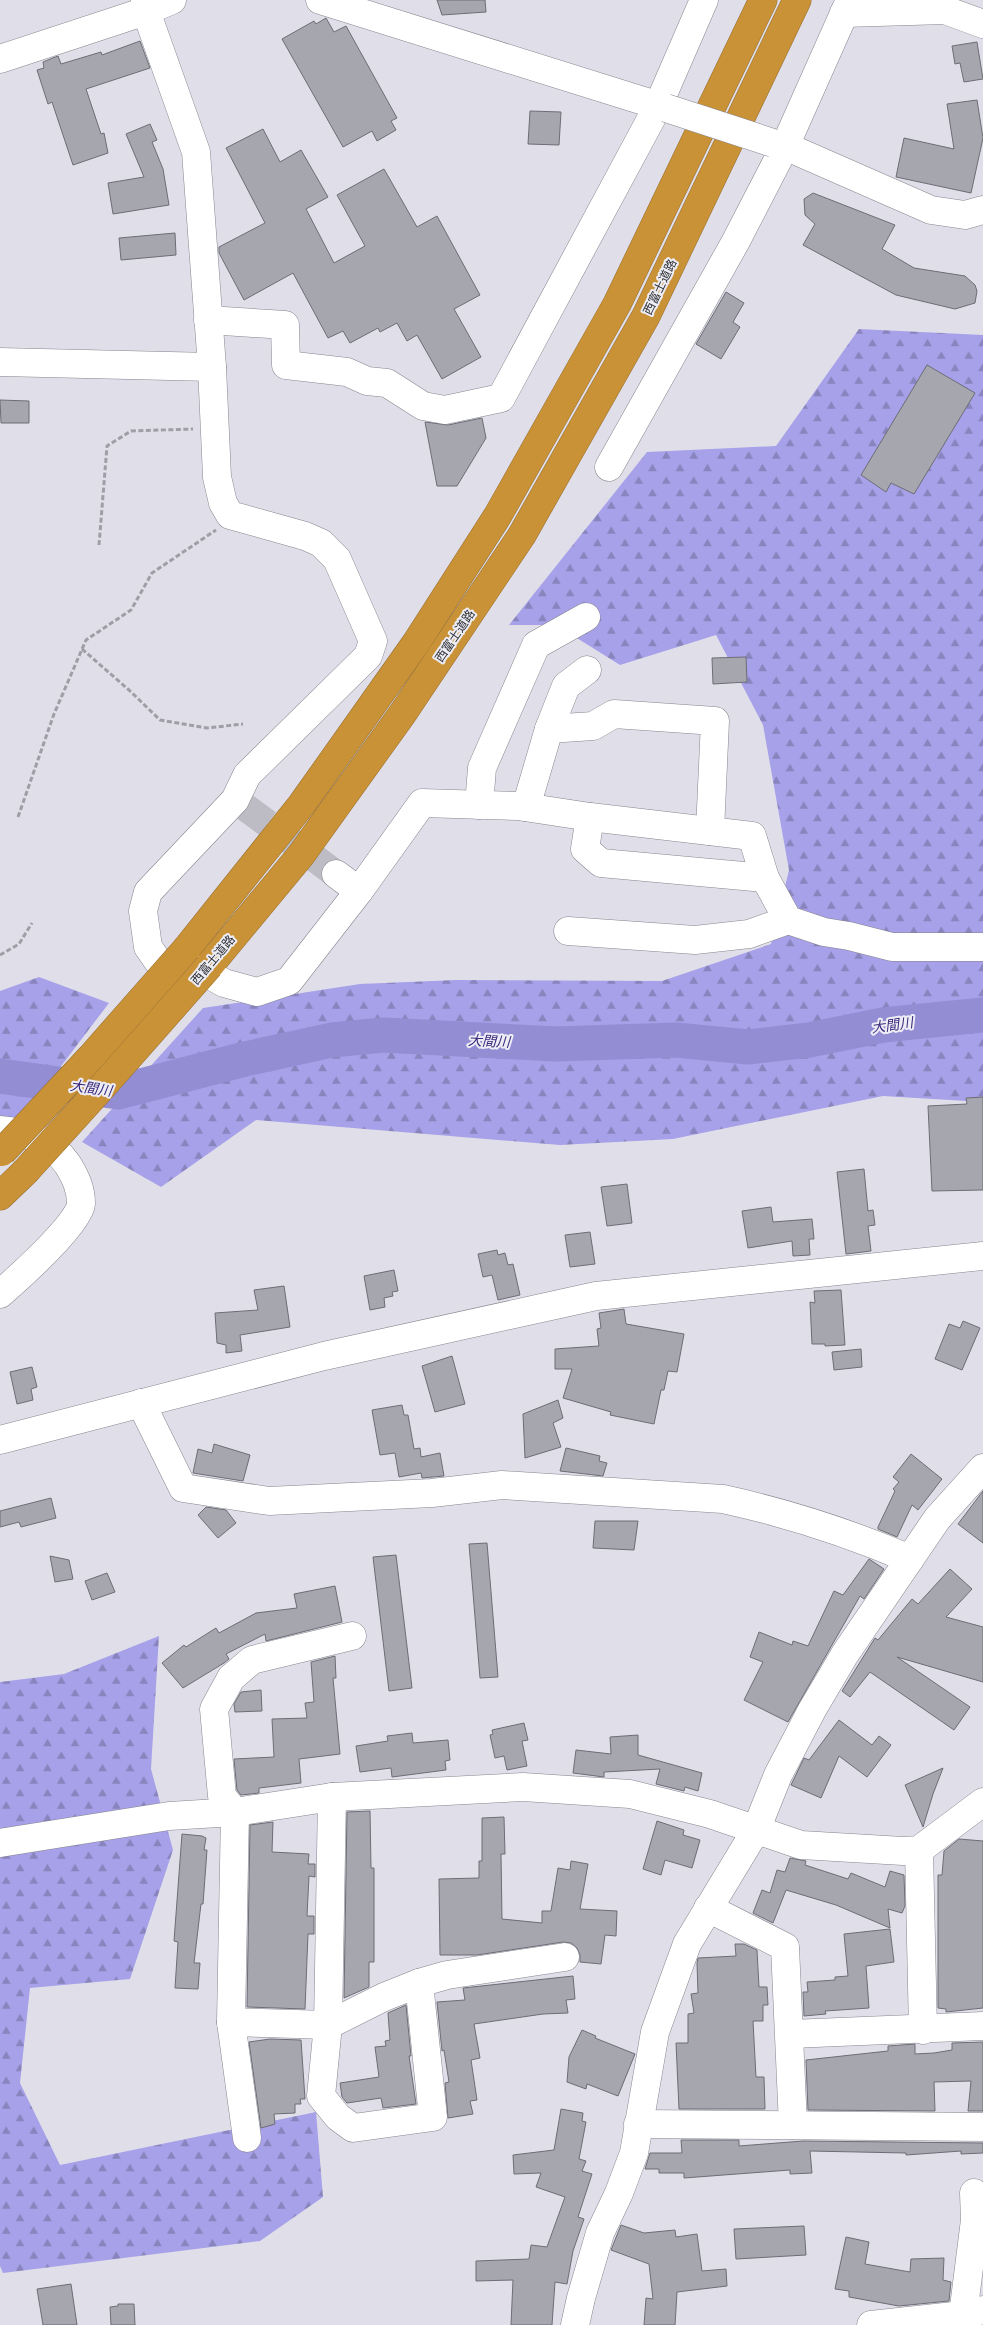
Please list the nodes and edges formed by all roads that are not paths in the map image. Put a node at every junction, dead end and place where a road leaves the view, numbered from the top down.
1 (172, 0) edge
2 (320, 0) edge
3 (704, 0) edge
4 (763, 0) edge
5 (797, 0) edge
6 (140, 4) edge
7 (847, 7) edge
8 (983, 24) edge
9 (0, 59) edge
10 (662, 107) junction
11 (779, 144) junction
12 (983, 210) edge
13 (208, 320) junction
14 (0, 362) edge
15 (212, 368) junction
16 (609, 468) dead end
17 (586, 617) dead end
18 (587, 670) dead end
19 (549, 729) junction
20 (479, 805) junction
21 (526, 807) junction
22 (590, 817) junction
23 (710, 831) junction
24 (336, 874) tunnel mouth
25 (765, 878) junction
26 (360, 891) junction
27 (788, 920) junction
28 (568, 930) dead end
29 (983, 947) edge
30 (1, 1145) edge
31 (0, 1196) edge
32 (983, 1256) edge
33 (0, 1294) edge
34 (141, 1403) junction
35 (0, 1440) edge
36 (983, 1468) edge
37 (910, 1559) junction
38 (352, 1636) dead end
39 (332, 1797) junction
40 (983, 1802) edge
41 (235, 1812) junction
42 (756, 1830) junction
43 (0, 1843) edge
44 (920, 1850) junction
45 (708, 1908) junction
46 (565, 1957) dead end
47 (419, 1983) junction
48 (230, 2022) junction
49 (328, 2025) junction
50 (983, 2026) edge
51 (923, 2030) junction
52 (791, 2034) junction
53 (638, 2124) junction
54 (793, 2125) junction
55 (983, 2127) edge
56 (247, 2138) dead end
57 (974, 2193) dead end
58 (970, 2317) edge
59 (576, 2325) edge
60 (871, 2325) edge

1 - 6 street
2 - 10 street
3 - 10 street
4 - 30 highway, bridge
5 - 31 highway, 西富士道路, bridge
6 - 9 street
6 - 13 street
7 - 8 street
7 - 11 street
10 - 11 street, bridge
10 - 13 street
11 - 12 street
11 - 16 street
13 - 15 street
14 - 15 street
15 - 26 street
17 - 20 street
18 - 19 street
19 - 21 street
19 - 23 street
20 - 21 street
20 - 26 street
21 - 22 street
22 - 23 street
22 - 25 street
23 - 25 street
24 - 26 street
25 - 27 street
27 - 28 street
27 - 29 street
30 - 33 street
32 - 34 street
34 - 35 street
34 - 37 street
36 - 37 street
37 - 42 street
38 - 41 street
39 - 41 street
39 - 42 street
39 - 49 street
40 - 44 street
41 - 43 street
41 - 48 street
42 - 44 street
42 - 45 street
44 - 51 street
45 - 52 street
45 - 53 street
46 - 47 street
47 - 49 street
47 - 49 street
48 - 49 street
48 - 56 street
50 - 51 street
51 - 52 street
52 - 54 street
53 - 54 street
53 - 59 street
54 - 55 street
57 - 58 street
58 - 60 street

